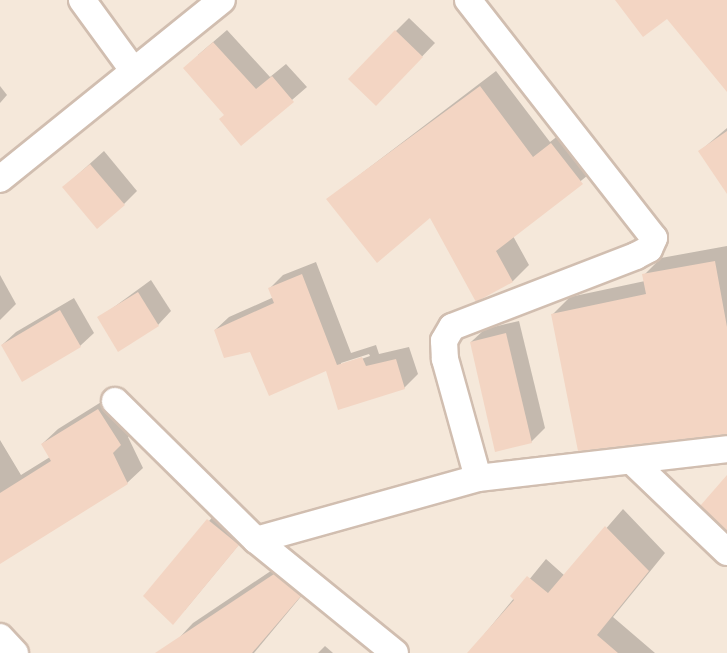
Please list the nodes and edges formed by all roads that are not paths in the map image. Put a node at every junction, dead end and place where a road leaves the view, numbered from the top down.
1 (82, 0) edge
2 (222, 0) edge
3 (468, 0) edge
4 (133, 70) junction
5 (0, 179) edge
6 (115, 401) dead end
7 (727, 449) edge
8 (633, 462) junction
9 (478, 478) junction
10 (256, 540) junction
11 (727, 552) edge
12 (0, 637) edge
13 (15, 653) edge
14 (395, 653) edge

1 - 4 street
2 - 4 street
3 - 9 street
4 - 5 street
6 - 10 street
7 - 8 street
8 - 9 street
8 - 11 street
9 - 10 street
10 - 14 street
12 - 13 street

